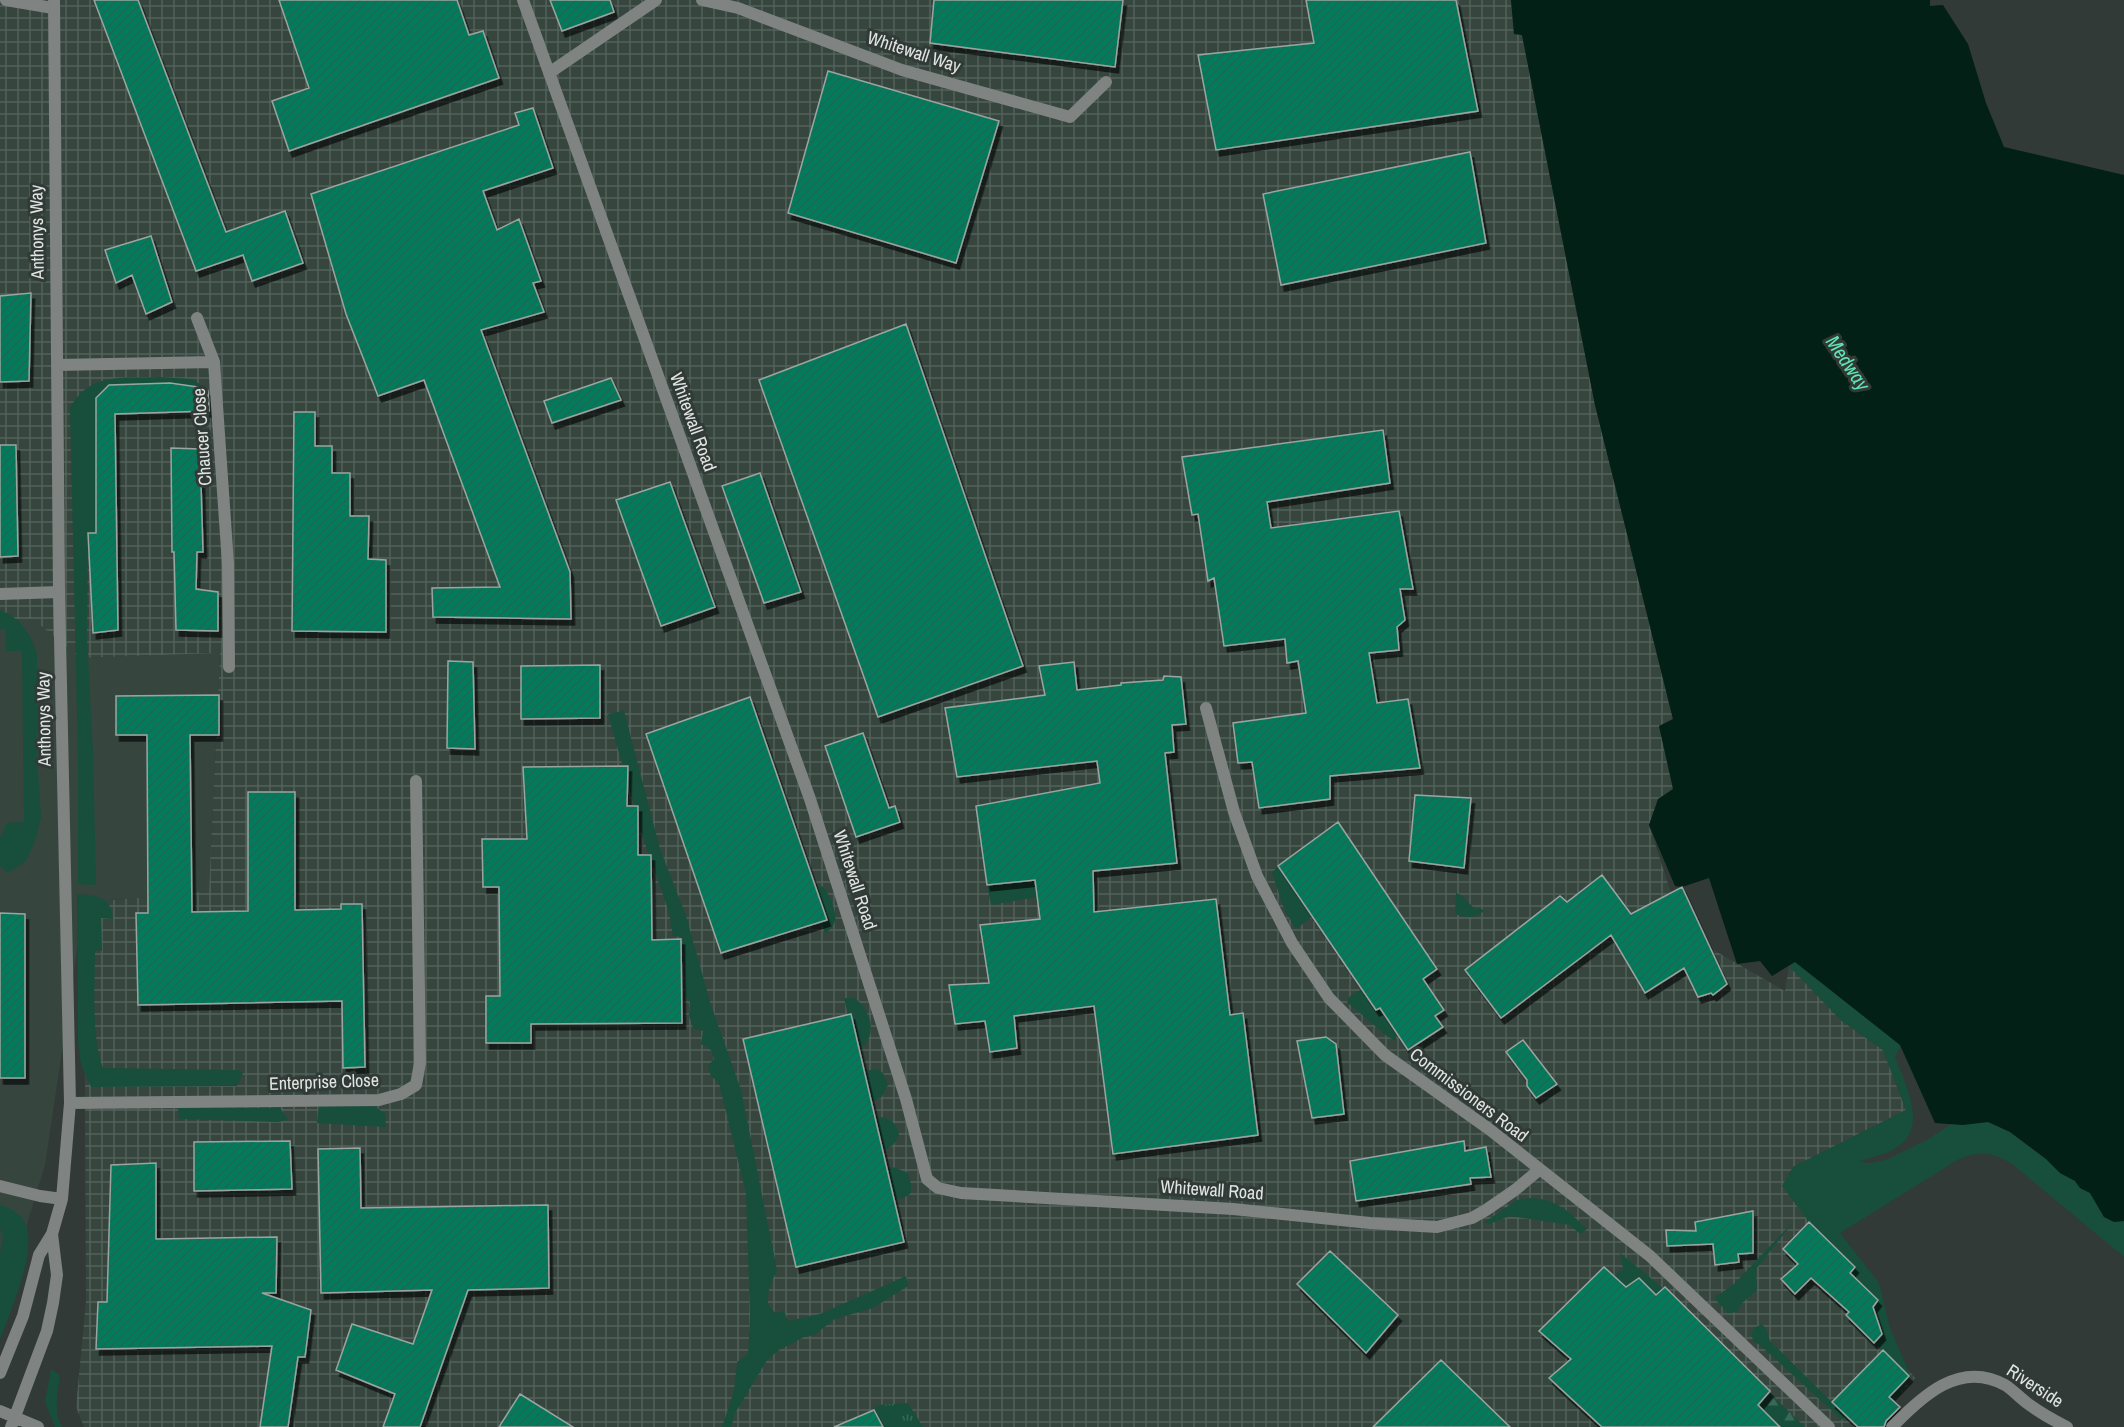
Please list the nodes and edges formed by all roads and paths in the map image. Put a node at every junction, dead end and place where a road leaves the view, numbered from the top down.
1 (6, 0) edge
2 (523, 0) edge
3 (656, 0) edge
4 (702, 0) edge
5 (54, 4) edge
6 (549, 73) junction
7 (1106, 82) dead end
8 (197, 318) dead end
9 (214, 362) junction
10 (57, 365) junction
11 (58, 592) junction
12 (0, 594) edge
13 (229, 667) dead end
14 (1206, 708) dead end
15 (416, 781) dead end
16 (70, 1103) junction
17 (1539, 1170) junction
18 (0, 1186) edge
19 (63, 1199) junction
20 (52, 1234) junction
21 (0, 1373) edge
22 (0, 1411) edge
23 (14, 1422) edge
24 (38, 1427) edge
25 (1829, 1427) edge
26 (1892, 1427) edge
27 (2067, 1427) edge

1 - 5 street
2 - 6 street, Whitewall Road
3 - 6 street
4 - 7 street, Whitewall Way
5 - 10 street, Anthonys Way
6 - 17 street, Whitewall Road
8 - 9 street
9 - 10 street, Chaucer Close
9 - 13 street, Chaucer Close
10 - 11 street, Anthonys Way
11 - 12 street
11 - 16 street, Anthonys Way
14 - 17 street, Commissioners Road
15 - 16 street, Enterprise Close
16 - 19 street, Anthonys Way
17 - 25 street, Commissioners Road
18 - 19 street
19 - 20 street, Anthonys Way
20 - 21 street
20 - 23 street, Anthonys Way
22 - 23 street
23 - 24 street
26 - 27 street, Riverside

